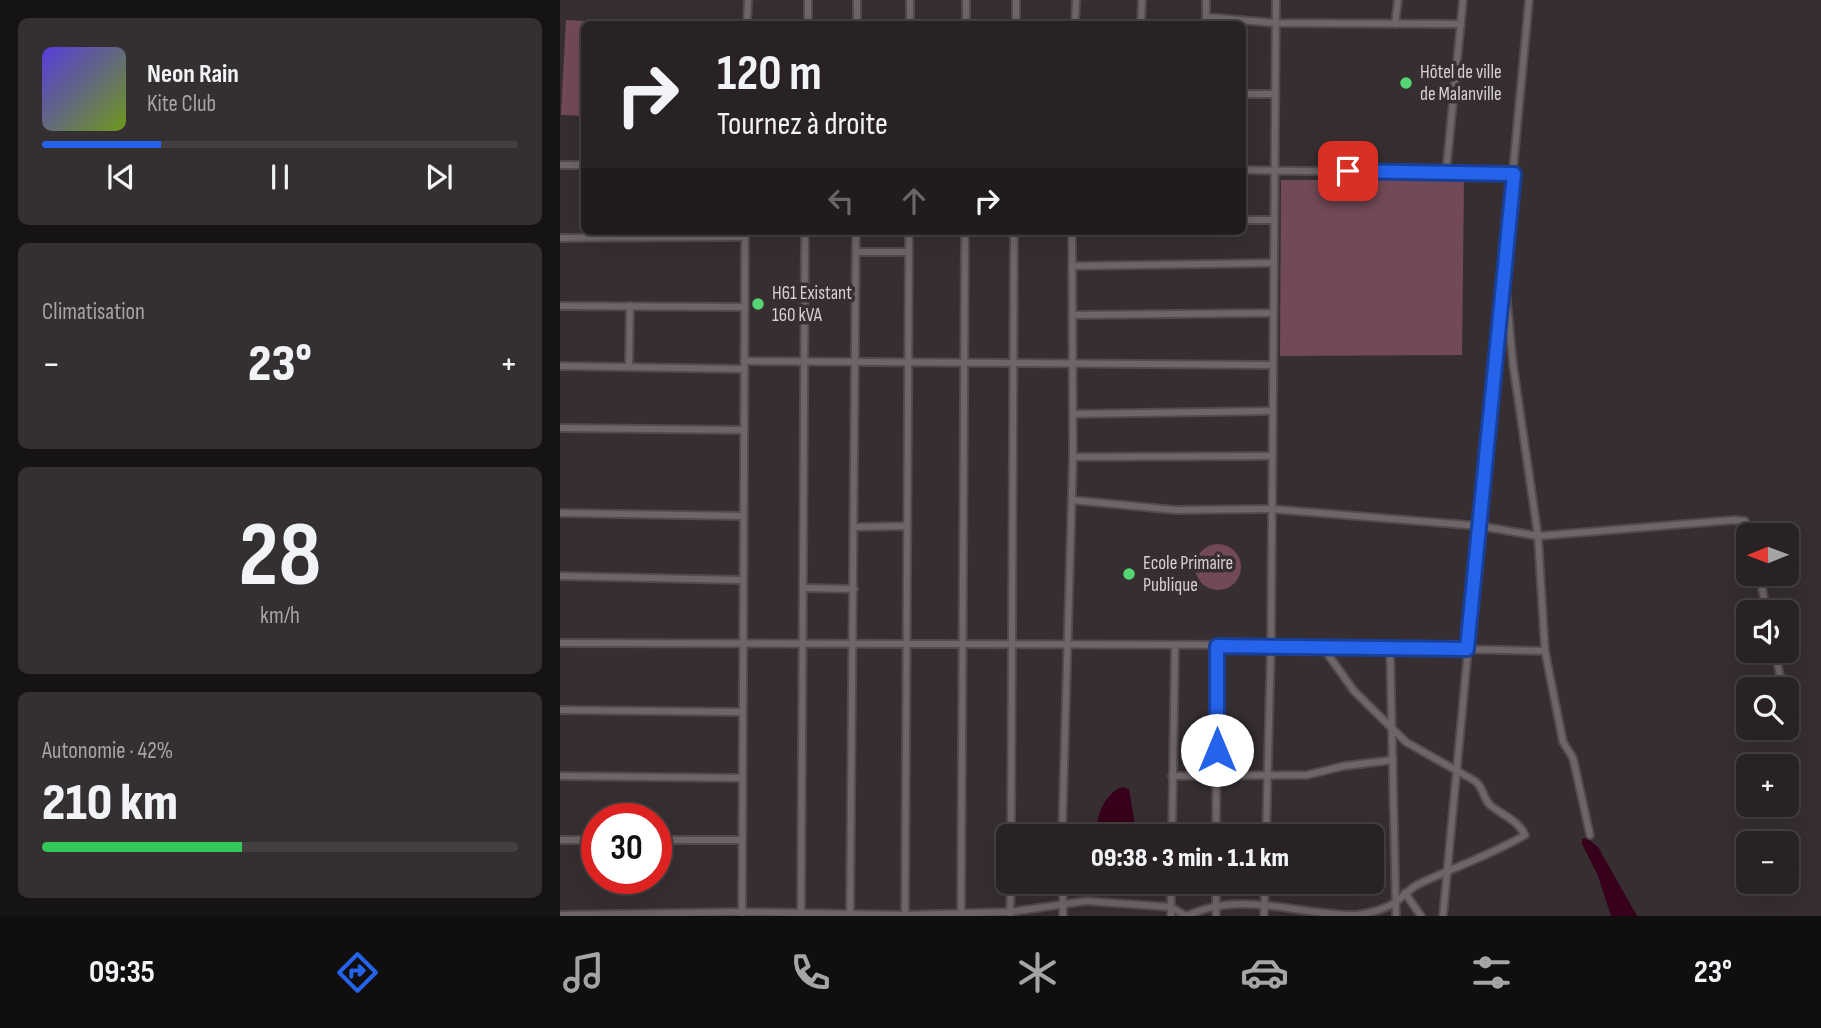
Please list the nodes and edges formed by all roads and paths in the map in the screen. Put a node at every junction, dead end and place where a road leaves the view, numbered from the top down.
1 (748, 0) edge
2 (808, 0) edge
3 (857, 0) edge
4 (910, 0) edge
5 (967, 0) edge
6 (1016, 0) edge
7 (1076, 0) edge
8 (1142, 0) edge
9 (1206, 0) edge
10 (1276, 0) edge
11 (1398, 0) edge
12 (1463, 0) edge
13 (1529, 0) edge
14 (747, 21) edge
15 (808, 21) edge
16 (857, 21) edge
17 (910, 21) edge
18 (966, 21) edge
19 (1016, 21) edge
20 (1075, 21) edge
21 (1141, 21) edge
22 (1206, 21) edge
23 (1246, 22) edge
24 (1276, 23) junction
25 (1395, 24) junction
26 (1461, 24) junction
27 (1246, 94) edge
28 (1275, 94) junction
29 (560, 165) edge
30 (581, 165) edge
31 (1246, 170) edge
32 (1275, 170) junction
33 (1446, 173) junction
34 (1514, 174) junction
35 (1246, 220) edge
36 (1274, 220) junction
37 (699, 235) edge
38 (745, 235) edge
39 (805, 235) edge
40 (856, 235) edge
41 (909, 235) edge
42 (965, 235) edge
43 (1014, 235) edge
44 (1072, 235) edge
45 (560, 238) edge
46 (856, 252) junction
47 (909, 252) junction
48 (1274, 263) junction
49 (1072, 265) junction
50 (1504, 265) junction
51 (560, 306) edge
52 (630, 306) junction
53 (745, 307) junction
54 (1273, 313) junction
55 (1072, 314) junction
56 (744, 361) junction
57 (805, 362) junction
58 (854, 363) junction
59 (908, 363) junction
60 (964, 363) junction
61 (1014, 365) junction
62 (1074, 365) junction
63 (1272, 365) junction
64 (560, 366) edge
65 (629, 367) junction
66 (744, 369) junction
67 (1272, 411) junction
68 (1074, 414) junction
69 (560, 428) edge
70 (743, 430) junction
71 (1073, 457) junction
72 (1272, 457) junction
73 (1072, 500) junction
74 (1271, 509) junction
75 (560, 513) edge
76 (743, 516) junction
77 (1746, 523) edge
78 (907, 526) junction
79 (1480, 526) junction
80 (855, 527) junction
81 (1538, 536) junction
82 (560, 576) edge
83 (742, 580) junction
84 (804, 587) junction
85 (854, 589) junction
86 (560, 643) edge
87 (741, 644) junction
88 (802, 645) junction
89 (854, 645) junction
90 (906, 645) junction
91 (1271, 645) junction
92 (962, 646) junction
93 (1013, 646) junction
94 (1217, 646) junction
95 (1322, 646) junction
96 (1390, 646) junction
97 (1069, 647) junction
98 (1175, 647) junction
99 (1467, 649) junction
100 (1545, 651) junction
101 (560, 710) edge
102 (741, 712) junction
103 (1392, 728) junction
104 (1393, 760) junction
105 (1456, 769) junction
106 (560, 776) edge
107 (1172, 776) junction
108 (1217, 777) junction
109 (1267, 777) junction
110 (741, 778) junction
111 (1011, 824) edge
112 (1062, 824) edge
113 (1172, 824) edge
114 (1216, 824) edge
115 (1266, 824) edge
116 (1590, 835) dead end
117 (560, 840) edge
118 (581, 840) edge
119 (672, 840) edge
120 (741, 840) junction
121 (1447, 873) junction
122 (1405, 892) junction
123 (1010, 894) edge
124 (1063, 894) edge
125 (1171, 894) edge
126 (1216, 894) edge
127 (1264, 894) edge
128 (1397, 901) junction
129 (1063, 903) junction
130 (1216, 905) junction
131 (1264, 906) junction
132 (1171, 907) junction
133 (742, 914) edge
134 (961, 914) edge
135 (1010, 914) edge
136 (560, 915) edge
137 (1326, 915) edge
138 (801, 916) edge
139 (850, 916) edge
140 (905, 916) edge
141 (1063, 916) edge
142 (1171, 916) edge
143 (1186, 916) edge
144 (1216, 916) edge
145 (1264, 916) edge
146 (1396, 916) edge
147 (1421, 916) edge
148 (1443, 916) edge

1 - 14 street
2 - 15 street
3 - 16 street
4 - 17 street
5 - 18 street
6 - 19 street
7 - 20 street
8 - 21 street
9 - 22 street
10 - 24 street
11 - 25 street
12 - 26 street
13 - 34 street
23 - 24 street
24 - 25 street
24 - 28 street
25 - 26 street
26 - 33 street
27 - 28 street
28 - 32 street
29 - 30 street
31 - 32 street
32 - 33 street
32 - 36 street
33 - 34 street
34 - 50 street
35 - 36 street
36 - 48 street
37 - 45 street
38 - 53 street
39 - 57 street
40 - 46 street
41 - 47 street
42 - 60 street
43 - 61 street
44 - 49 street
46 - 47 street
46 - 58 street
47 - 59 street
48 - 49 street
48 - 54 street
49 - 55 street
50 - 79 street
50 - 81 street
51 - 52 street
52 - 53 street
52 - 65 street
53 - 56 street
54 - 55 street
54 - 63 street
55 - 62 street
56 - 57 street
56 - 66 street
57 - 58 street
57 - 84 street
58 - 59 street
58 - 80 street
59 - 60 street
59 - 78 street
60 - 61 street
60 - 92 street
61 - 62 street
61 - 93 street
62 - 63 street
62 - 68 street
63 - 67 street
64 - 65 street
65 - 66 street
66 - 70 street
67 - 68 street
67 - 72 street
68 - 71 street
69 - 70 street
70 - 76 street
71 - 72 street
71 - 73 street
72 - 74 street
73 - 74 street
73 - 97 street
74 - 79 street
74 - 91 street
75 - 76 street
76 - 83 street
77 - 81 street
78 - 80 street
78 - 90 street
79 - 81 street
79 - 99 street
80 - 85 street
81 - 100 street
82 - 83 street
83 - 87 street
84 - 85 street
84 - 88 street
85 - 89 street
86 - 87 street
87 - 88 street
87 - 102 street
88 - 89 street
88 - 138 street
89 - 90 street
89 - 139 street
90 - 92 street
90 - 140 street
91 - 94 street
91 - 95 street
91 - 109 street
92 - 93 street
92 - 134 street
93 - 97 street
93 - 111 street
94 - 98 street
94 - 108 street
95 - 96 street
95 - 103 street
96 - 99 street
96 - 103 street
97 - 98 street
97 - 112 street
98 - 107 street
99 - 100 street
99 - 105 street
100 - 116 street
101 - 102 street
102 - 110 street
103 - 104 street
103 - 105 street
104 - 109 street
104 - 128 street
105 - 121 street
105 - 121 street
106 - 110 street
107 - 108 street
107 - 113 street
108 - 109 street
108 - 114 street
109 - 115 street
110 - 120 street
117 - 118 street
119 - 120 street
120 - 133 street
121 - 122 street
121 - 148 street
122 - 128 street
122 - 147 street
123 - 135 street
124 - 129 street
125 - 132 street
126 - 130 street
127 - 131 street
128 - 137 street
128 - 146 street
129 - 132 street
129 - 135 street
129 - 141 street
130 - 131 street
130 - 143 street
130 - 144 street
131 - 137 street
131 - 145 street
132 - 142 street
132 - 143 street
133 - 136 street
133 - 138 street
134 - 135 street
134 - 140 street
138 - 139 street
139 - 140 street

